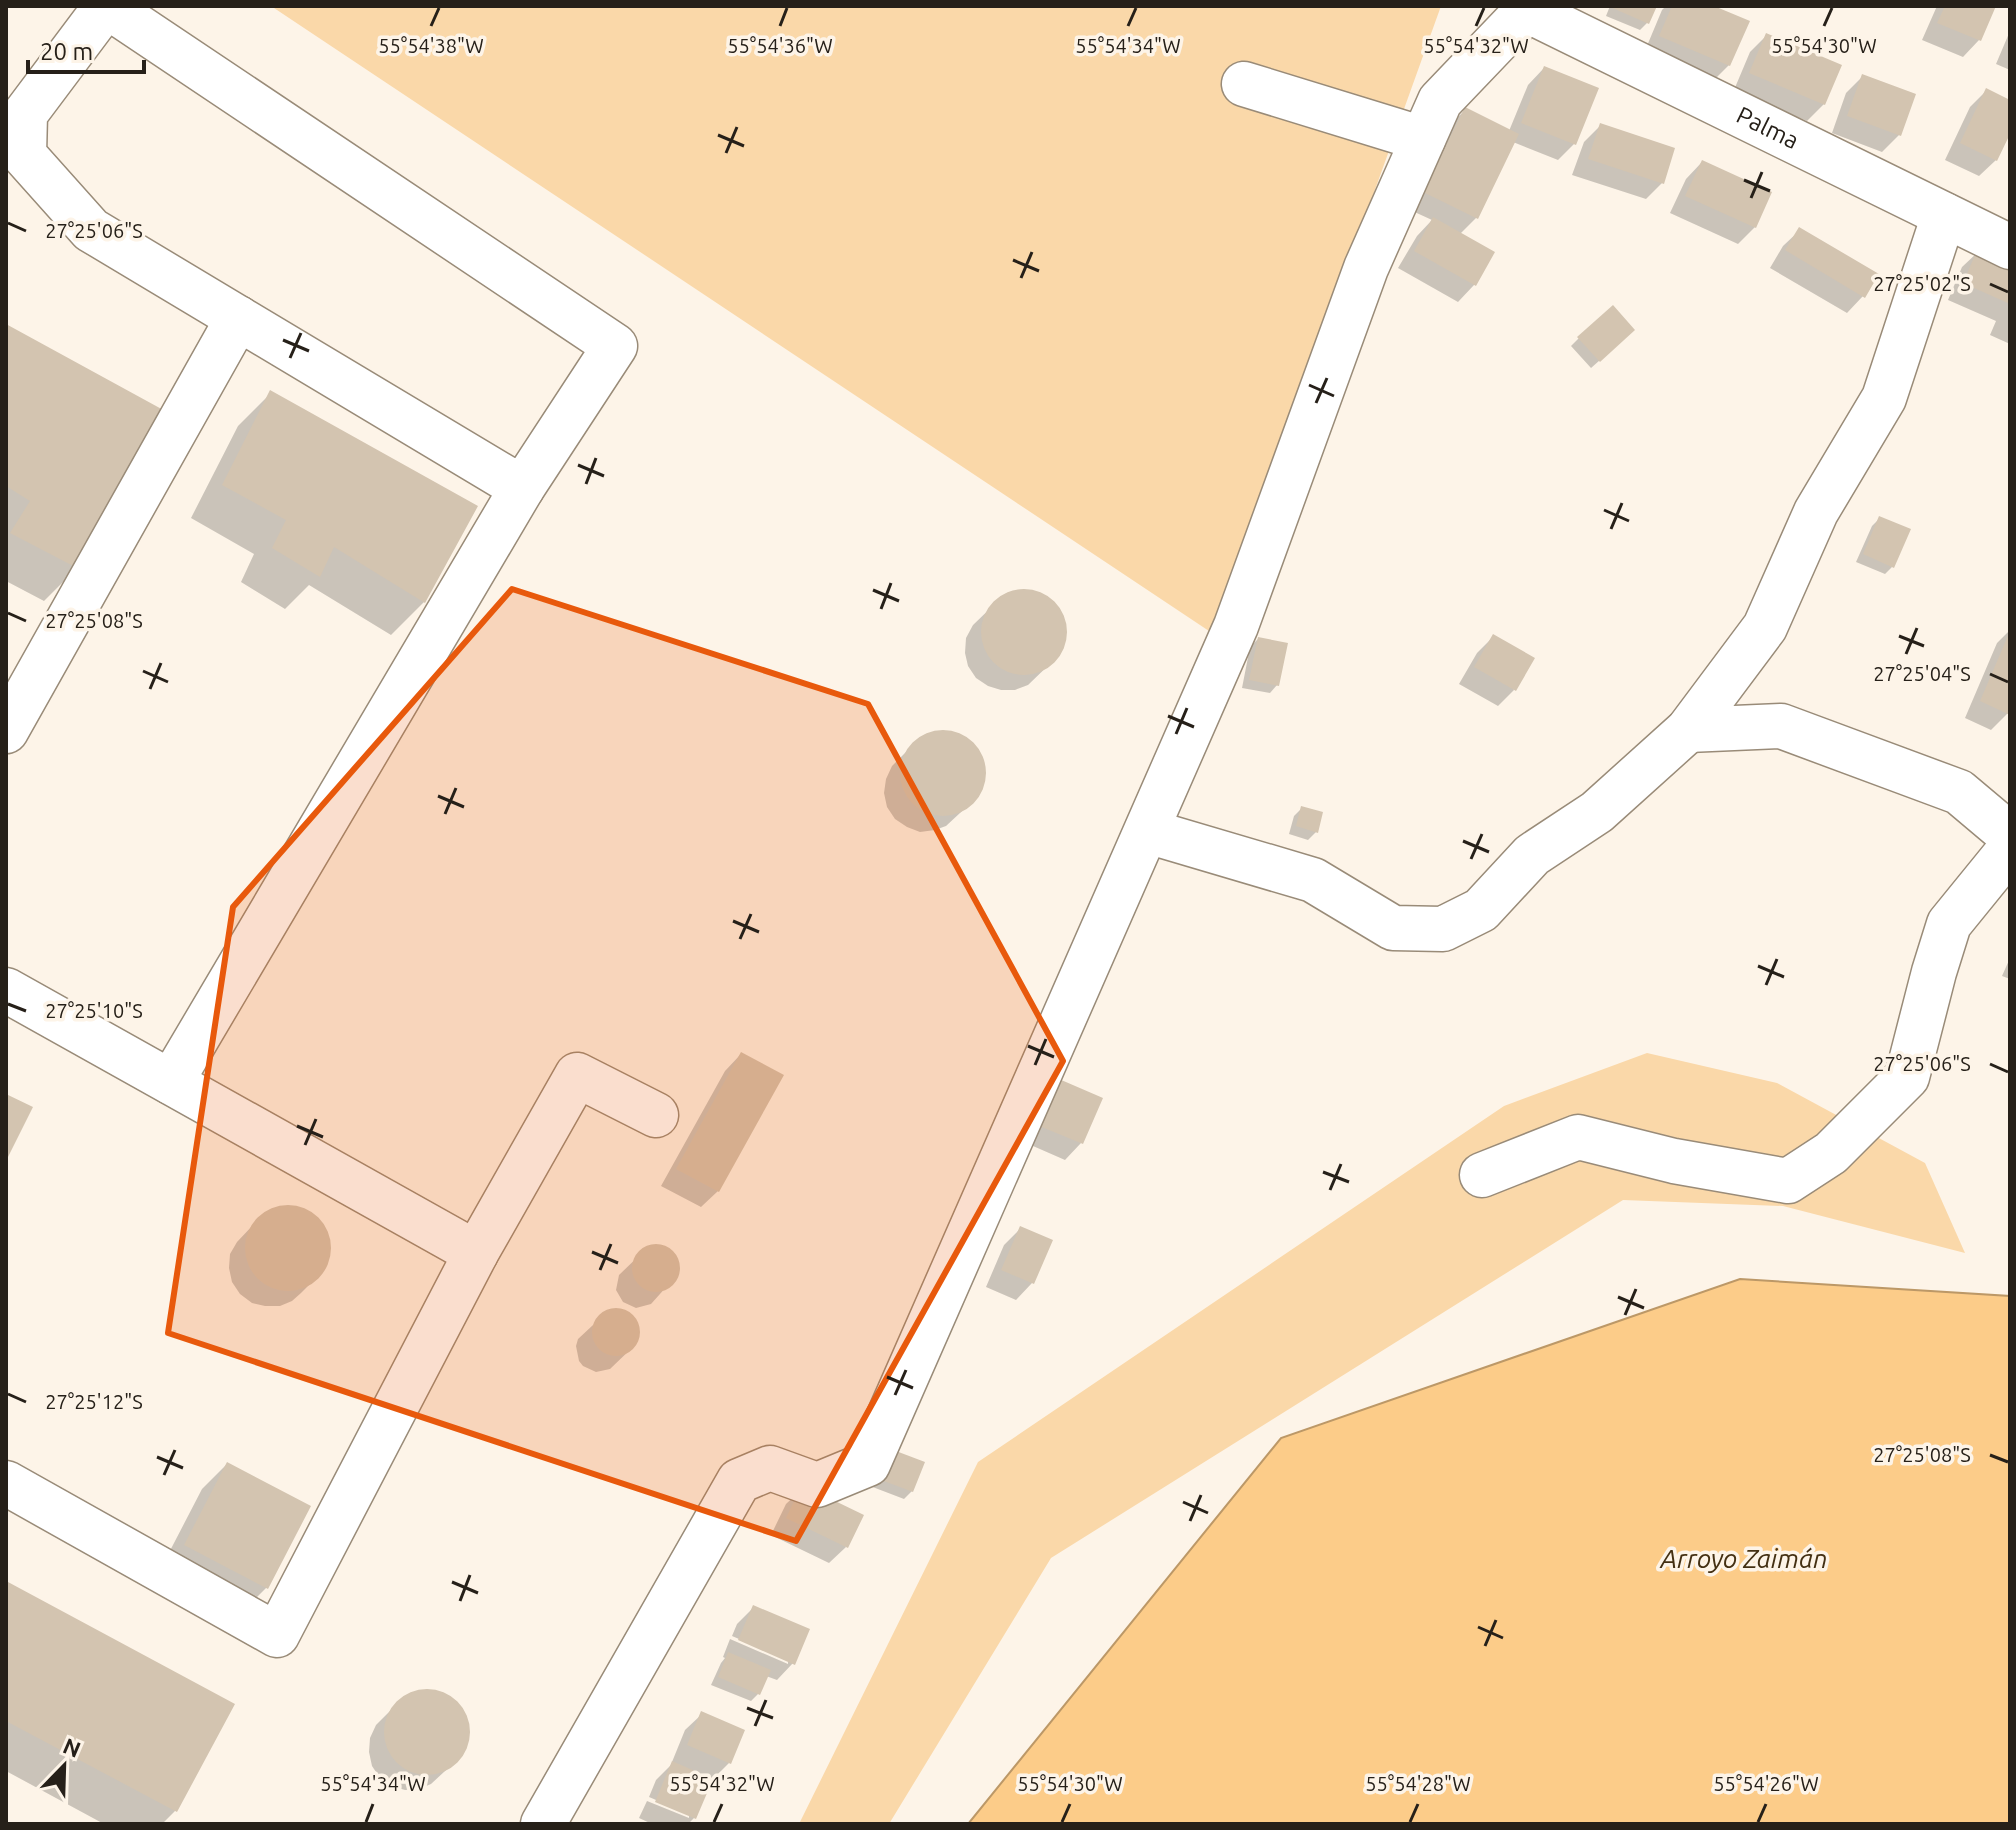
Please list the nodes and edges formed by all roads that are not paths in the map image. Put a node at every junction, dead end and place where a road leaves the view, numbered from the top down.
1 (107, 6) edge
2 (1528, 8) edge
3 (1244, 84) dead end
4 (16, 120) edge
5 (1423, 139) junction
6 (1944, 215) junction
7 (2010, 247) edge
8 (238, 318) junction
9 (522, 488) junction
10 (1688, 730) junction
11 (6, 731) edge
12 (1147, 831) junction
13 (2010, 835) edge
14 (2010, 849) edge
15 (6, 990) edge
16 (171, 1082) junction
17 (656, 1115) dead end
18 (1482, 1175) dead end
19 (476, 1253) junction
20 (6, 1483) edge
21 (543, 1824) edge

1 - 4 street
1 - 9 street
2 - 5 street
2 - 6 street, Palma
3 - 5 street
4 - 8 street
5 - 12 street
6 - 7 street, Palma
6 - 10 street
8 - 9 street
8 - 11 street
9 - 16 street
10 - 12 street
10 - 13 street
12 - 21 street
14 - 18 street
15 - 16 street
16 - 19 street
17 - 19 street
19 - 20 street

